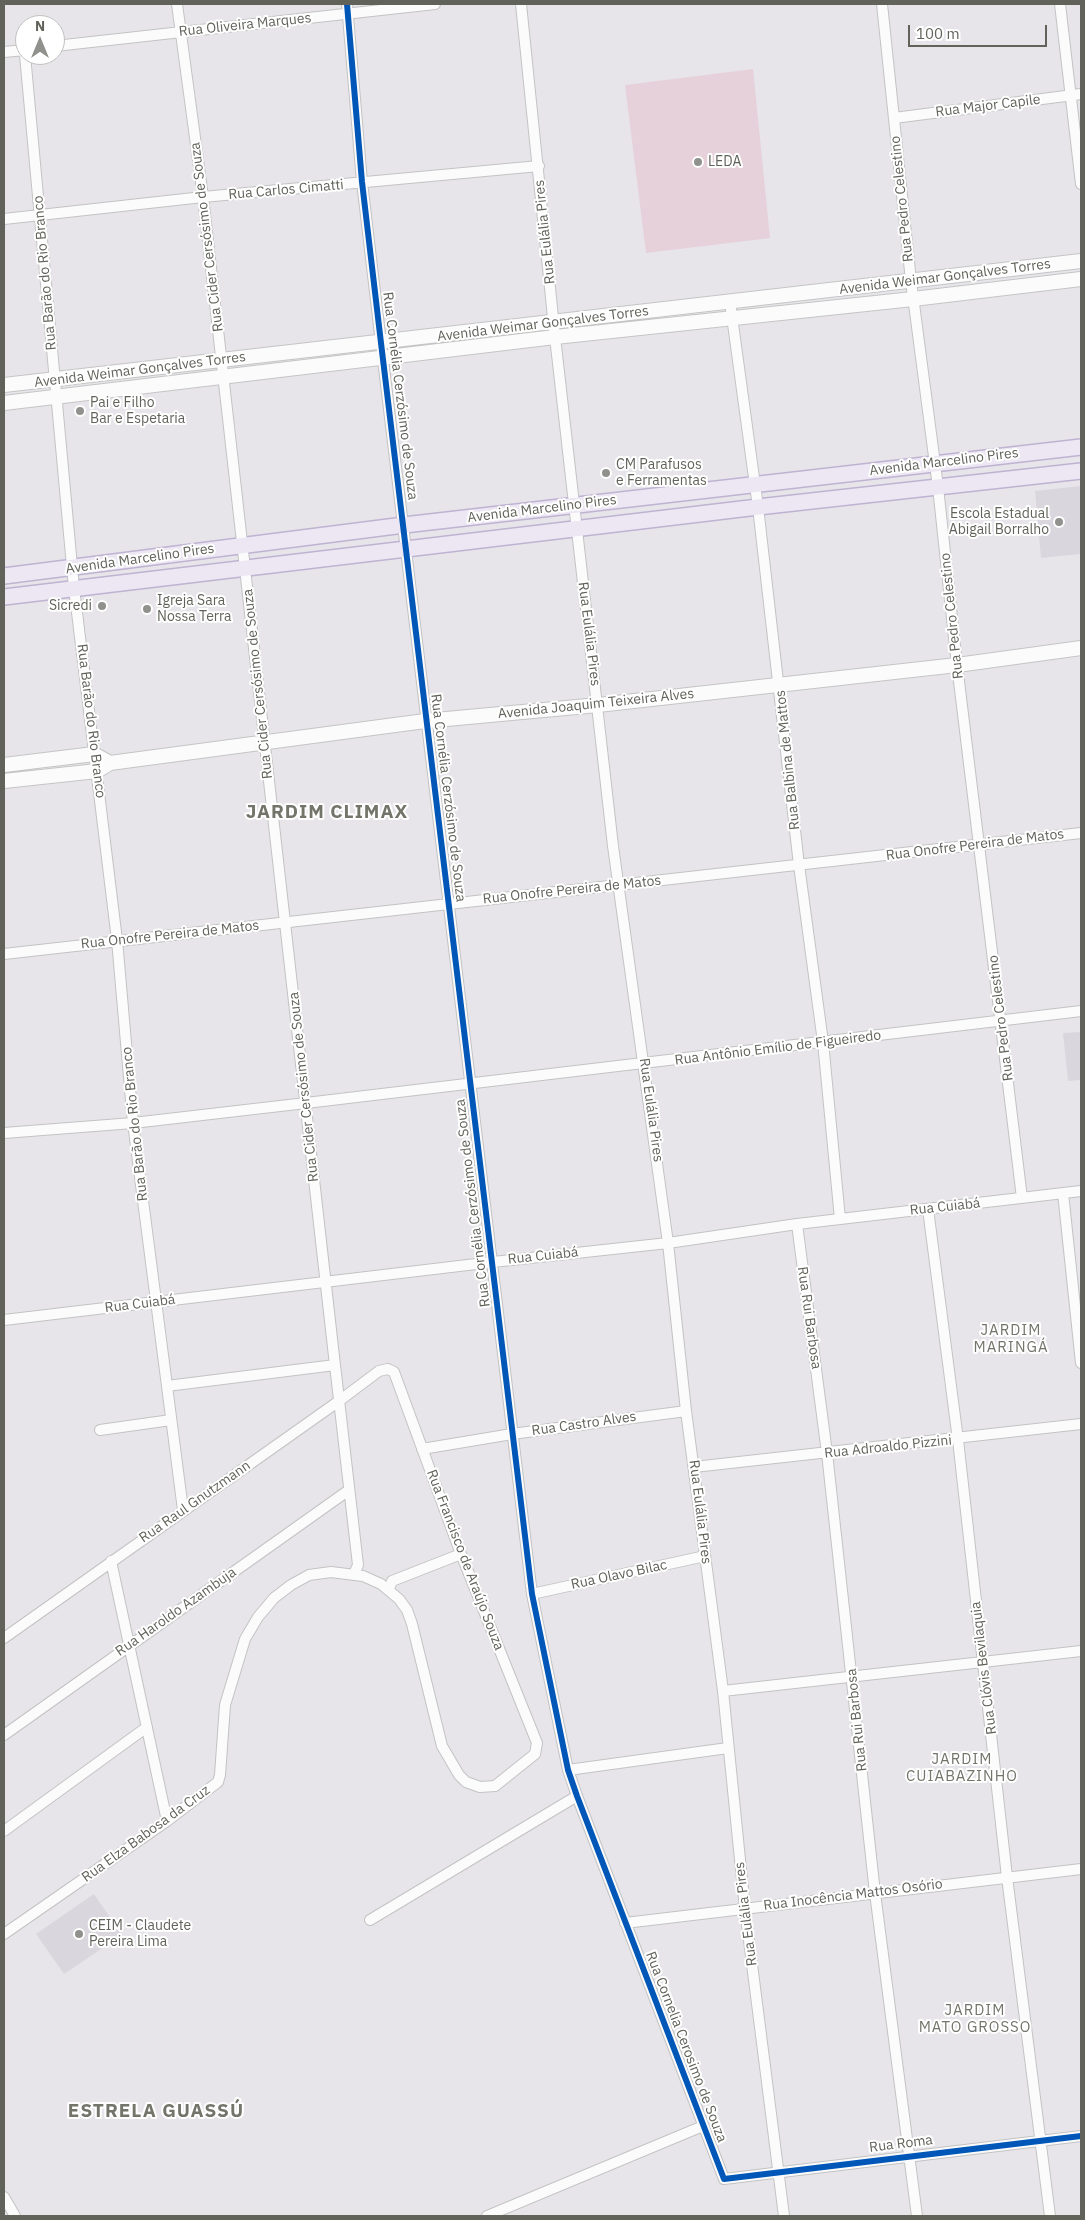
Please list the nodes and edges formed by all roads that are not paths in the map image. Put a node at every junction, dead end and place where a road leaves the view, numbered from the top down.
1 (177, 4) edge
2 (435, 4) edge
3 (521, 4) edge
4 (882, 4) edge
5 (1060, 4) edge
6 (347, 9) edge
7 (180, 32) junction
8 (65, 45) edge
9 (27, 65) edge
10 (1081, 94) edge
11 (1070, 95) junction
12 (894, 118) junction
13 (539, 166) junction
14 (362, 182) junction
15 (1081, 184) edge
16 (203, 197) junction
17 (40, 215) junction
18 (4, 219) edge
19 (1081, 261) edge
20 (1081, 279) edge
21 (911, 281) junction
22 (913, 299) junction
23 (730, 302) junction
24 (733, 317) junction
25 (554, 322) junction
26 (555, 337) junction
27 (381, 343) junction
28 (383, 357) junction
29 (221, 361) junction
30 (223, 376) junction
31 (55, 380) junction
32 (4, 386) edge
33 (57, 397) junction
34 (4, 403) edge
35 (1081, 447) edge
36 (934, 463) junction
37 (1081, 470) edge
38 (754, 484) junction
39 (938, 487) junction
40 (573, 505) junction
41 (758, 507) junction
42 (404, 525) junction
43 (576, 529) junction
44 (242, 545) junction
45 (406, 549) junction
46 (72, 568) junction
47 (245, 569) junction
48 (4, 576) edge
49 (74, 588) junction
50 (4, 597) edge
51 (1081, 648) edge
52 (957, 665) junction
53 (779, 684) junction
54 (598, 705) junction
55 (425, 721) junction
56 (265, 742) junction
57 (94, 754) junction
58 (76, 756) junction
59 (110, 763) junction
60 (4, 765) edge
61 (97, 771) junction
62 (78, 773) junction
63 (4, 781) edge
64 (1081, 833) edge
65 (979, 845) junction
66 (799, 865) junction
67 (619, 885) junction
68 (448, 904) junction
69 (285, 922) junction
70 (117, 940) junction
71 (4, 954) edge
72 (1081, 1011) edge
73 (1002, 1022) junction
74 (823, 1042) junction
75 (645, 1064) junction
76 (471, 1084) junction
77 (306, 1104) junction
78 (134, 1122) junction
79 (27, 1132) junction
80 (4, 1133) edge
81 (4, 1140) edge
82 (1081, 1191) edge
83 (1063, 1193) junction
84 (1022, 1198) junction
85 (928, 1209) junction
86 (840, 1219) junction
87 (797, 1224) junction
88 (668, 1243) junction
89 (493, 1262) junction
90 (326, 1282) junction
91 (155, 1303) junction
92 (4, 1320) edge
93 (1081, 1363) edge
94 (335, 1365) junction
95 (388, 1369) joint
96 (166, 1386) junction
97 (339, 1402) junction
98 (686, 1411) junction
99 (171, 1420) junction
100 (1081, 1424) edge
101 (100, 1430) dead end
102 (512, 1434) junction
103 (958, 1440) junction
104 (422, 1449) junction
105 (827, 1453) junction
106 (694, 1467) junction
107 (349, 1490) junction
108 (183, 1510) junction
109 (461, 1554) junction
110 (705, 1556) junction
111 (111, 1561) junction
112 (354, 1574) junction
113 (389, 1589) junction
114 (532, 1594) junction
115 (4, 1638) edge
116 (128, 1646) junction
117 (1081, 1651) edge
118 (984, 1662) junction
119 (853, 1678) junction
120 (723, 1691) junction
121 (147, 1727) junction
122 (4, 1735) edge
123 (728, 1748) junction
124 (568, 1770) junction
125 (494, 1786) joint
126 (577, 1796) junction
127 (167, 1821) junction
128 (4, 1830) edge
129 (1081, 1869) edge
130 (1007, 1877) junction
131 (876, 1893) junction
132 (745, 1909) junction
133 (370, 1920) dead end
134 (625, 1923) junction
135 (4, 1934) edge
136 (703, 2126) junction
137 (1081, 2136) edge
138 (1041, 2140) junction
139 (909, 2156) junction
140 (778, 2171) junction
141 (724, 2179) joint
142 (4, 2197) edge
143 (15, 2216) edge
144 (487, 2216) edge
145 (784, 2216) edge
146 (917, 2216) edge
147 (1050, 2216) edge

1 - 7 street, Rua Cider Cersósimo de Souza
2 - 6 street, Rua Oliveira Marques
3 - 13 street, Rua Eulália Pires
4 - 12 street, Rua Pedro Celestino
5 - 11 street
6 - 7 street, Rua Oliveira Marques
6 - 14 street, Rua Cornélia Cerzósimo de Souza
7 - 8 street, Rua Oliveira Marques
7 - 16 street, Rua Cider Cersósimo de Souza
9 - 17 street, Rua Barão do Rio Branco
10 - 11 street, Rua Major Capile
11 - 12 street, Rua Major Capile
11 - 15 street
12 - 21 street, Rua Pedro Celestino
13 - 14 street, Rua Carlos Cimatti
13 - 25 street, Rua Eulália Pires
14 - 16 street, Rua Carlos Cimatti
14 - 27 street, Rua Cornélia Cerzósimo de Souza
16 - 17 street, Rua Carlos Cimatti
16 - 29 street, Rua Cider Cersósimo de Souza
17 - 18 street, Rua Carlos Cimatti
17 - 31 street, Rua Barão do Rio Branco
19 - 21 main road, Avenida Weimar Gonçalves Torres
20 - 22 main road, Avenida Weimar Gonçalves Torres
21 - 22 street, Rua Pedro Celestino
21 - 23 main road, Avenida Weimar Gonçalves Torres
22 - 24 main road, Avenida Weimar Gonçalves Torres
22 - 36 street, Rua Pedro Celestino
23 - 24 street, Rua Balbina de Mattos
23 - 25 main road, Avenida Weimar Gonçalves Torres
24 - 26 main road, Avenida Weimar Gonçalves Torres
24 - 38 street, Rua Balbina de Mattos
25 - 26 street, Rua Eulália Pires
25 - 27 main road, Avenida Weimar Gonçalves Torres
26 - 28 main road, Avenida Weimar Gonçalves Torres
26 - 40 street, Rua Eulália Pires
27 - 28 street, Rua Cornélia Cerzósimo de Souza
27 - 29 main road, Avenida Weimar Gonçalves Torres
28 - 30 main road, Avenida Weimar Gonçalves Torres
28 - 42 street, Rua Cornélia Cerzósimo de Souza
29 - 30 street, Rua Cider Cersósimo de Souza
29 - 31 main road, Avenida Weimar Gonçalves Torres
30 - 33 main road, Avenida Weimar Gonçalves Torres
30 - 44 street, Rua Cider Cersósimo de Souza
31 - 32 main road, Avenida Weimar Gonçalves Torres
31 - 33 street, Rua Barão do Rio Branco
33 - 34 main road, Avenida Weimar Gonçalves Torres
33 - 46 street, Rua Barão do Rio Branco
35 - 36 main road, Avenida Marcelino Pires
36 - 38 main road, Avenida Marcelino Pires
36 - 39 street, Rua Pedro Celestino
37 - 39 main road, Avenida Marcelino Pires
38 - 40 main road, Avenida Marcelino Pires
38 - 41 street, Rua Balbina de Mattos
39 - 41 main road, Avenida Marcelino Pires
39 - 52 street, Rua Pedro Celestino
40 - 42 main road, Avenida Marcelino Pires
40 - 43 street, Rua Eulália Pires
41 - 43 main road, Avenida Marcelino Pires
41 - 53 street, Rua Balbina de Mattos
42 - 44 main road, Avenida Marcelino Pires
42 - 45 street, Rua Cornélia Cerzósimo de Souza
43 - 45 main road, Avenida Marcelino Pires
43 - 54 street, Rua Eulália Pires
44 - 46 main road, Avenida Marcelino Pires
44 - 47 street, Rua Cider Cersósimo de Souza
45 - 47 main road, Avenida Marcelino Pires
45 - 55 street, Rua Cornélia Cerzósimo de Souza
46 - 48 main road, Avenida Marcelino Pires
46 - 49 street, Rua Barão do Rio Branco
47 - 49 main road, Avenida Marcelino Pires
47 - 56 street, Rua Cider Cersósimo de Souza
49 - 50 main road, Avenida Marcelino Pires
49 - 57 street, Rua Barão do Rio Branco
51 - 52 main road, Avenida Joaquim Teixeira Alves
52 - 53 main road, Avenida Joaquim Teixeira Alves
52 - 65 street, Rua Pedro Celestino
53 - 54 main road, Avenida Joaquim Teixeira Alves
53 - 66 street, Rua Balbina de Mattos
54 - 55 main road, Avenida Joaquim Teixeira Alves
54 - 67 street, Rua Eulália Pires
55 - 56 main road, Avenida Joaquim Teixeira Alves
55 - 68 street, Rua Cornélia Cerzósimo de Souza
56 - 59 main road, Avenida Joaquim Teixeira Alves
56 - 69 street, Rua Cider Cersósimo de Souza
57 - 58 main road
57 - 59 main road
57 - 61 street, Rua Barão do Rio Branco
58 - 60 main road
58 - 62 main road
59 - 61 main road, Avenida Joaquim Teixeira Alves
61 - 62 main road
61 - 70 street, Rua Barão do Rio Branco
62 - 63 main road
64 - 65 street, Rua Onofre Pereira de Matos
65 - 66 street, Rua Onofre Pereira de Matos
65 - 73 street, Rua Pedro Celestino
66 - 67 street, Rua Onofre Pereira de Matos
66 - 74 street, Rua Balbina de Mattos
67 - 68 street, Rua Onofre Pereira de Matos
67 - 75 street, Rua Eulália Pires
68 - 69 street, Rua Onofre Pereira de Matos
68 - 76 street, Rua Cornélia Cerzósimo de Souza
69 - 70 street, Rua Onofre Pereira de Matos
69 - 77 street, Rua Cider Cersósimo de Souza
70 - 71 street, Rua Onofre Pereira de Matos
70 - 78 street, Rua Barão do Rio Branco
72 - 73 street, Rua Antônio Emílio de Figueiredo
73 - 74 street, Rua Antônio Emílio de Figueiredo
73 - 84 street, Rua Pedro Celestino
74 - 75 street, Rua Antônio Emílio de Figueiredo
74 - 86 street, Rua Balbina de Mattos
75 - 76 street, Rua Antônio Emílio de Figueiredo
75 - 88 street, Rua Eulália Pires
76 - 77 street, Rua Antônio Emílio de Figueiredo
76 - 89 street, Rua Cornélia Cerzósimo de Souza
77 - 78 street, Rua Antônio Emílio de Figueiredo
77 - 90 street, Rua Cider Cersósimo de Souza
78 - 79 street, Rua Antônio Emílio de Figueiredo
78 - 91 street, Rua Barão do Rio Branco
79 - 80 street, Rua Antônio Emílio de Figueiredo
79 - 81 street, Rua Antônio Emílio de Figueiredo
82 - 83 street, Rua Cuiabá
83 - 84 street, Rua Cuiabá
83 - 93 street
84 - 85 street, Rua Cuiabá
85 - 86 street, Rua Cuiabá
85 - 103 street, Rua Clóvis Bevilaquia
86 - 87 street, Rua Cuiabá
87 - 88 street, Rua Cuiabá
87 - 105 street, Rua Rui Barbosa
88 - 89 street, Rua Cuiabá
88 - 98 street, Rua Eulália Pires
89 - 90 street, Rua Cuiabá
89 - 102 street, Rua Cornélia Cerzósimo de Souza
90 - 91 street, Rua Cuiabá
90 - 94 street, Rua Cider Cersósimo de Souza
91 - 92 street, Rua Cuiabá
91 - 96 street, Rua Barão do Rio Branco
94 - 96 street
94 - 97 street, Rua Cider Cersósimo de Souza
95 - 97 street, Rua Raul Gnutzmann
95 - 104 street, Rua Francisco de Araújo Souza
96 - 99 street, Rua Barão do Rio Branco
97 - 107 street, Rua Cider Cersósimo de Souza
97 - 108 street, Rua Raul Gnutzmann
98 - 102 street, Rua Castro Alves
98 - 106 street, Rua Eulália Pires
99 - 101 street
99 - 108 street, Rua Barão do Rio Branco
100 - 103 street, Rua Adroaldo Pizzini
102 - 104 street, Rua Castro Alves
102 - 114 street, Rua Cornélia Cerzósimo de Souza
103 - 105 street, Rua Adroaldo Pizzini
103 - 118 street, Rua Clóvis Bevilaquia
104 - 109 street, Rua Francisco de Araújo Souza
105 - 106 street, Rua Adroaldo Pizzini
105 - 119 street, Rua Rui Barbosa
106 - 110 street, Rua Eulália Pires
107 - 112 street, Rua Cider Cersósimo de Souza
107 - 116 street, Rua Haroldo Azambuja
108 - 111 street, Rua Raul Gnutzmann
109 - 113 street
109 - 125 street, Rua Francisco de Araújo Souza
110 - 114 street, Rua Olavo Bilac
110 - 120 street, Rua Eulália Pires
111 - 115 street, Rua Raul Gnutzmann
111 - 116 street
112 - 113 street, Rua Elza Babosa da Cruz
112 - 127 street, Rua Elza Babosa da Cruz
113 - 125 street, Rua Elza Babosa da Cruz
114 - 124 street, Rua Cornélia Cerzósimo de Souza
116 - 121 street
116 - 122 street, Rua Haroldo Azambuja
117 - 118 street
118 - 119 street
118 - 130 street, Rua Clóvis Bevilaquia
119 - 120 street
119 - 131 street, Rua Rui Barbosa
120 - 123 street, Rua Eulália Pires
121 - 127 street
121 - 128 street
123 - 124 street
123 - 132 street, Rua Eulália Pires
124 - 126 street, Rua Cornelia Cerosimo de Souza
126 - 133 street
126 - 134 street, Rua Cornelia Cerosimo de Souza
127 - 135 street, Rua Elza Babosa da Cruz
129 - 130 street, Rua Inocência Mattos Osório
130 - 131 street, Rua Inocência Mattos Osório
130 - 138 street, Rua Clóvis Bevilaquia
131 - 132 street, Rua Inocência Mattos Osório
131 - 139 street, Rua Rui Barbosa
132 - 134 street, Rua Inocência Mattos Osório
132 - 140 street, Rua Eulália Pires
134 - 136 street, Rua Cornelia Cerosimo de Souza
136 - 141 street, Rua Cornelia Cerosimo de Souza
136 - 144 street
137 - 138 street, Rua Roma
138 - 139 street, Rua Roma
138 - 147 street, Rua Clóvis Bevilaquia
139 - 140 street, Rua Roma
139 - 146 street, Rua Rui Barbosa
140 - 141 street, Rua Roma
140 - 145 street, Rua Eulália Pires
142 - 143 street

